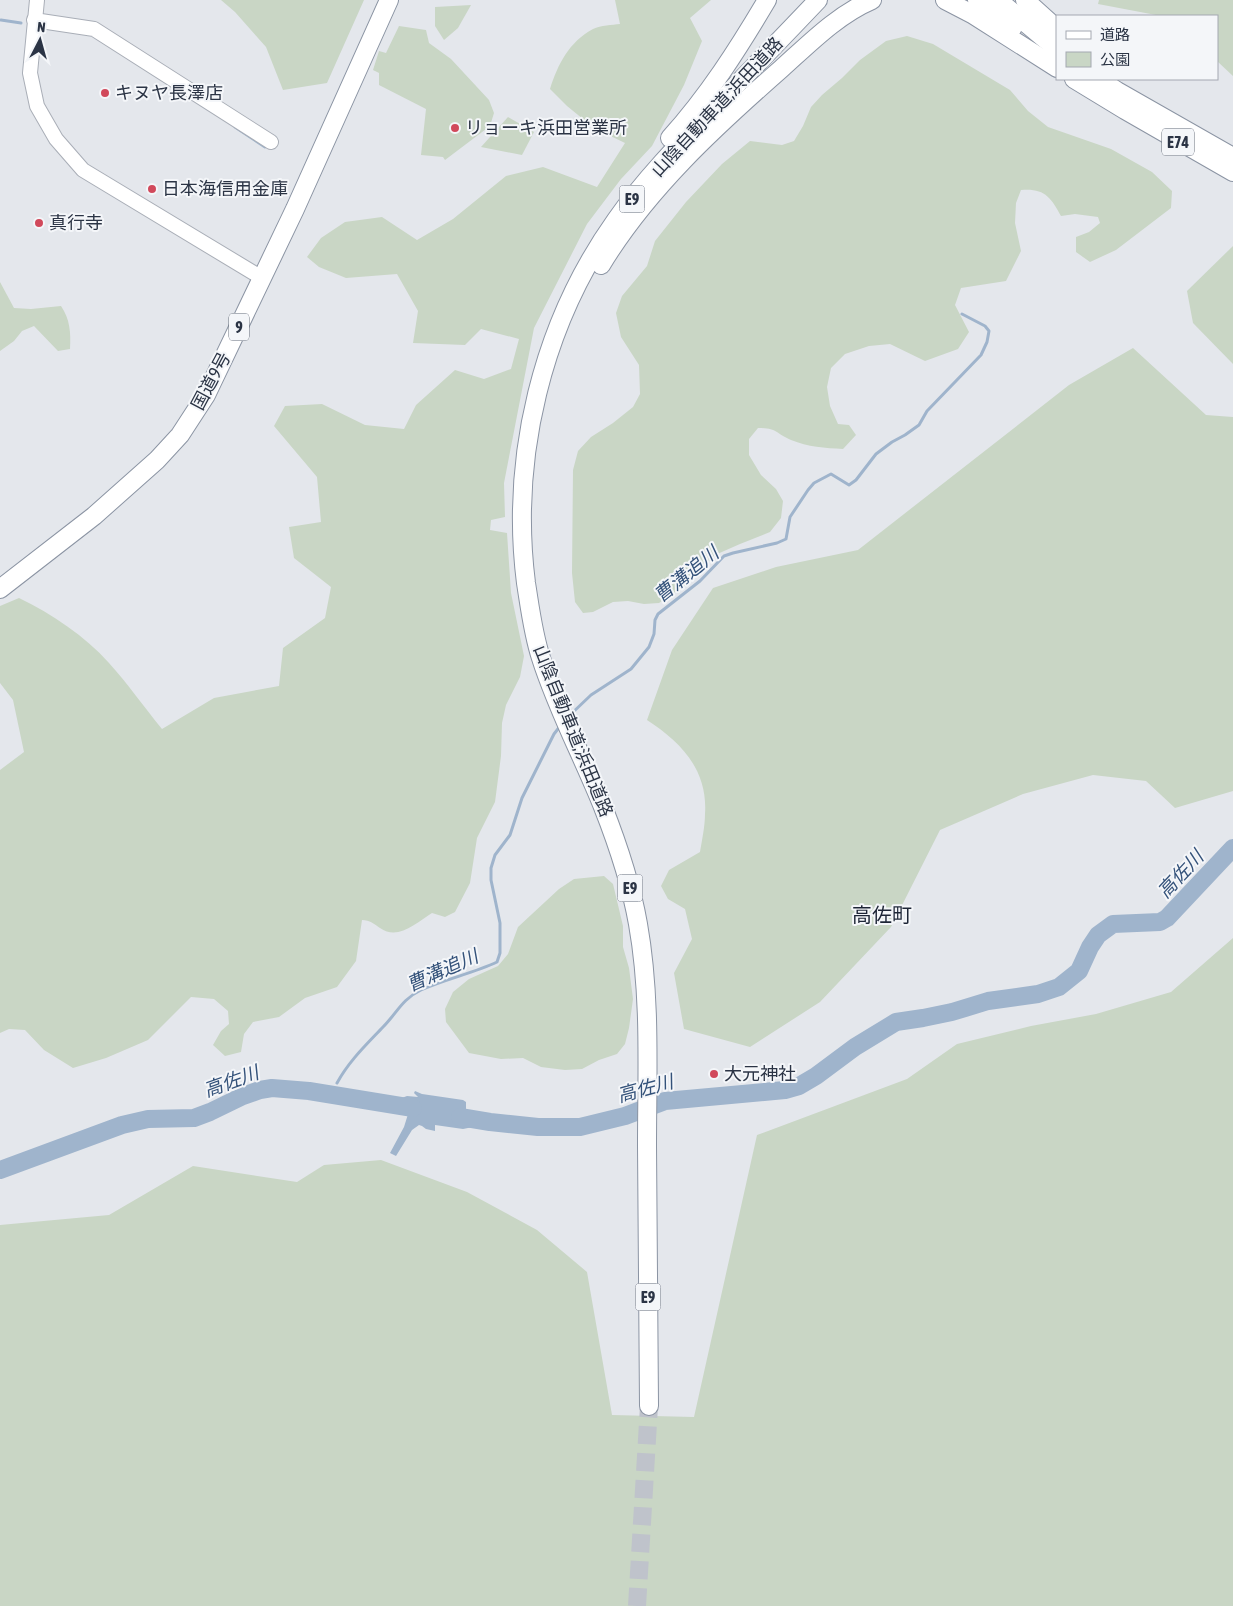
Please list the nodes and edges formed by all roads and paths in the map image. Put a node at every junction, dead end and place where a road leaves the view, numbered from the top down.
1 (37, 0) edge
2 (389, 0) edge
3 (761, 0) edge
4 (767, 0) edge
5 (818, 0) edge
6 (855, 0) edge
7 (872, 0) edge
8 (945, 0) edge
9 (977, 0) edge
10 (998, 0) edge
11 (1025, 0) edge
12 (34, 20) junction
13 (1056, 29) edge
14 (1056, 47) edge
15 (737, 49) junction
16 (1056, 60) edge
17 (1056, 67) edge
18 (1076, 80) edge
19 (1082, 80) edge
20 (1100, 80) edge
21 (1117, 80) edge
22 (759, 88) junction
23 (1125, 110) junction
24 (1203, 141) junction
25 (271, 142) dead end
26 (1233, 157) edge
27 (1233, 172) edge
28 (262, 278) junction
29 (572, 294) junction
30 (527, 448) junction
31 (0, 589) edge
32 (649, 1406) tunnel mouth

1 - 12 street
2 - 28 highway, 国道9号 / 9
3 - 15 highway
4 - 15 highway
5 - 29 highway, 山陰自動車道;浜田道路 / E9
6 - 22 highway
7 - 22 highway
8 - 17 highway
9 - 16 highway
10 - 14 highway
11 - 13 highway
12 - 25 street
12 - 28 street
15 - 30 highway
18 - 23 highway
19 - 23 highway
20 - 24 highway, E74
21 - 24 highway
22 - 29 highway
23 - 27 highway, E74
24 - 26 highway, E74
28 - 31 highway, 国道9号 / 9
29 - 30 highway, 山陰自動車道;浜田道路 / E9
30 - 32 highway, 山陰自動車道;浜田道路 / E9

